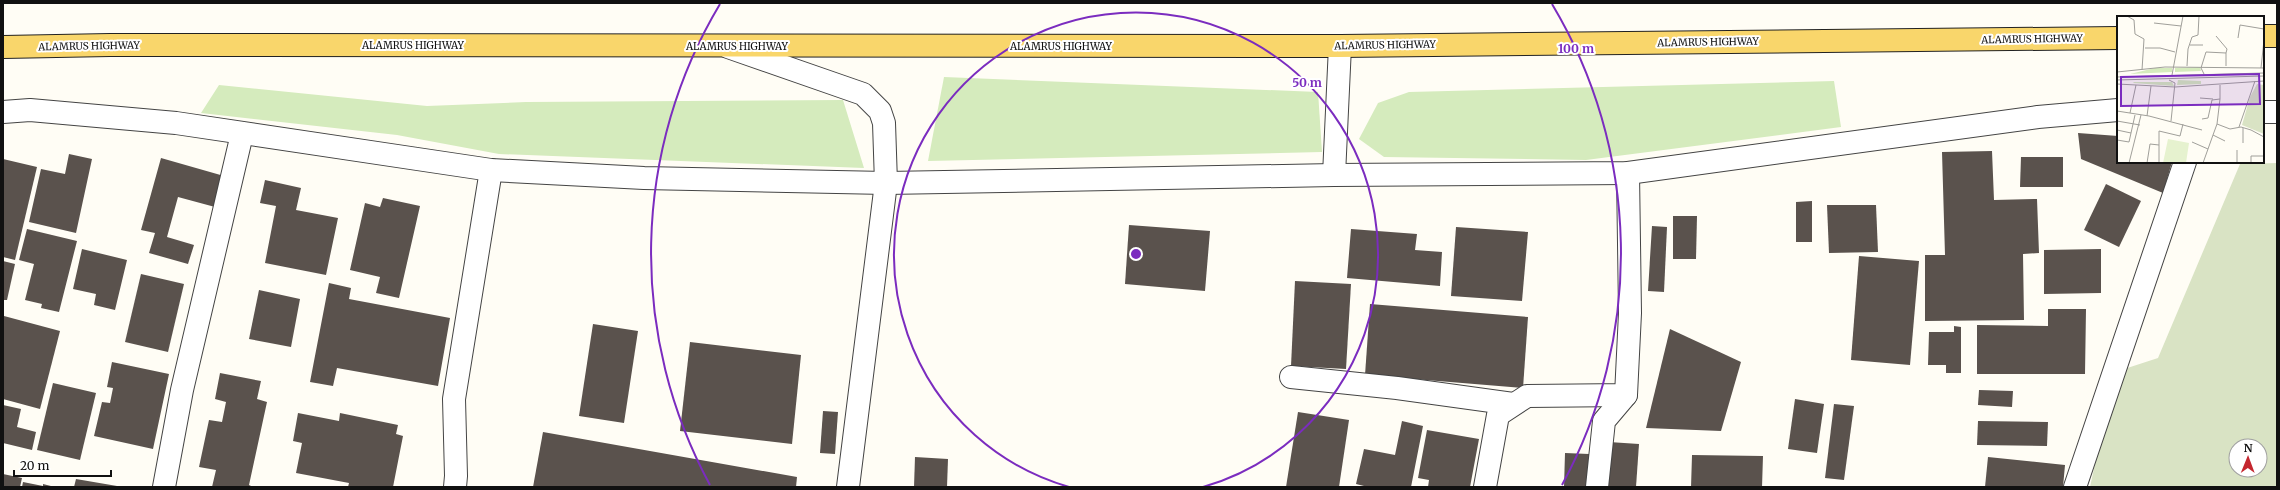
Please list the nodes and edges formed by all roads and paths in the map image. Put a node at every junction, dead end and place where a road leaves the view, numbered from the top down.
1 (2264, 36) edge
2 (2277, 36) edge
3 (2117, 38) edge
4 (727, 46) junction
5 (1340, 46) junction
6 (3, 47) edge
7 (2117, 110) edge
8 (3, 112) edge
9 (2264, 112) edge
10 (2277, 112) edge
11 (242, 134) junction
12 (2185, 163) edge
13 (491, 170) junction
14 (1628, 173) junction
15 (1334, 175) junction
16 (886, 183) junction
17 (1291, 377) dead end
18 (1626, 395) junction
19 (1513, 404) junction
20 (164, 487) edge
21 (455, 487) edge
22 (848, 487) edge
23 (1485, 487) edge
24 (1597, 487) edge
25 (2075, 487) edge

1 - 2 main road
3 - 5 main road, ALAMRUS HIGHWAY
4 - 5 main road, ALAMRUS HIGHWAY
4 - 6 main road, ALAMRUS HIGHWAY
4 - 16 street
5 - 15 street
7 - 14 street
8 - 11 street
9 - 10 street
11 - 13 street
11 - 20 street
12 - 25 street
13 - 16 street
13 - 21 street
14 - 15 street
14 - 18 street
15 - 16 street
16 - 22 street
17 - 19 street
18 - 19 street
18 - 24 street
19 - 23 street

